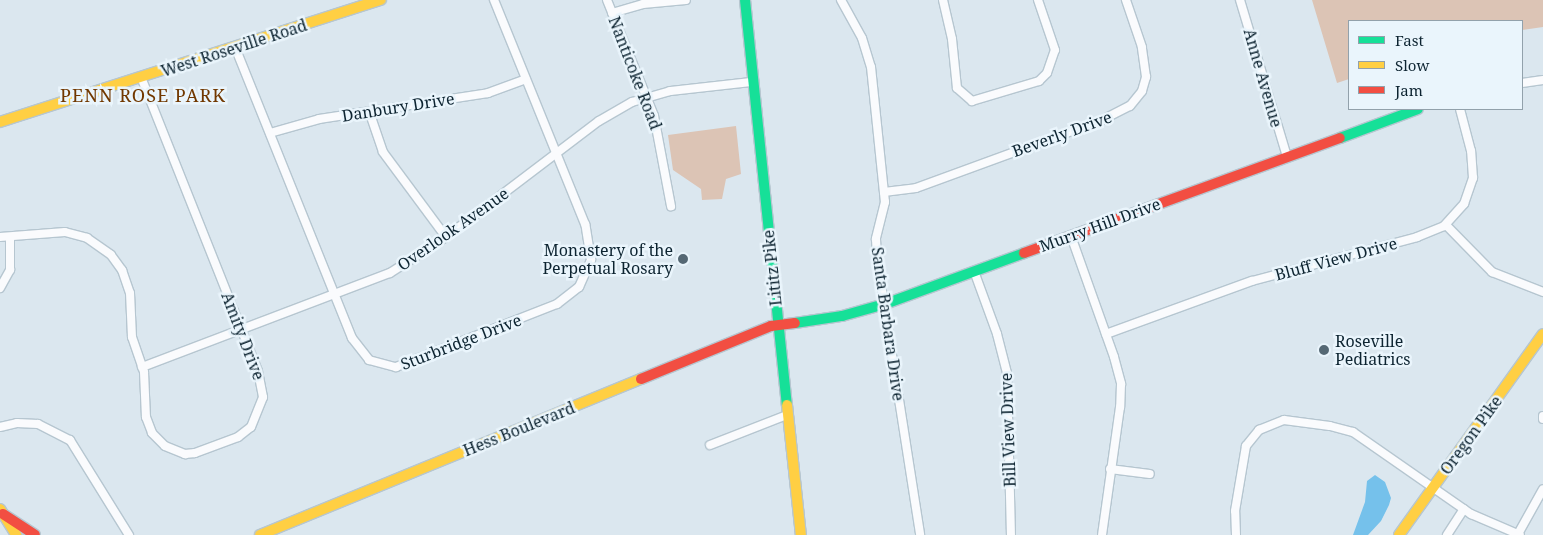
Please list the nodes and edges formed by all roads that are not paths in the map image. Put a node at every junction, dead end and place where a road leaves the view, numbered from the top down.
1 (381, 0) edge
2 (494, 0) edge
3 (607, 0) edge
4 (686, 0) edge
5 (745, 0) edge
6 (841, 0) edge
7 (943, 0) edge
8 (1038, 0) edge
9 (1126, 0) edge
10 (1240, 0) edge
11 (612, 13) junction
12 (235, 48) junction
13 (141, 78) junction
14 (526, 79) junction
15 (1543, 80) edge
16 (752, 82) junction
17 (1523, 83) edge
18 (647, 97) junction
19 (1415, 110) edge
20 (1460, 110) edge
21 (369, 111) junction
22 (0, 122) edge
23 (270, 133) junction
24 (557, 154) junction
25 (1286, 157) junction
26 (884, 192) junction
27 (671, 206) dead end
28 (1446, 225) junction
29 (1071, 236) junction
30 (0, 237) edge
31 (10, 237) junction
32 (446, 237) junction
33 (974, 271) junction
34 (0, 288) edge
35 (1543, 292) edge
36 (334, 294) junction
37 (885, 304) junction
38 (778, 325) junction
39 (240, 328) junction
40 (1106, 334) junction
41 (1543, 334) edge
42 (142, 368) junction
43 (787, 415) junction
44 (0, 427) edge
45 (710, 445) dead end
46 (1110, 469) junction
47 (1150, 474) dead end
48 (1433, 488) junction
49 (1543, 489) edge
50 (1464, 509) junction
51 (2, 512) edge
52 (1519, 534) edge
53 (16, 535) edge
54 (35, 535) edge
55 (129, 535) edge
56 (260, 535) edge
57 (801, 535) edge
58 (920, 535) edge
59 (1011, 535) edge
60 (1102, 535) edge
61 (1236, 535) edge
62 (1399, 535) edge
63 (1447, 535) edge

1 - 12 main road, West Roseville Road
2 - 14 street, Sturbridge Drive
3 - 11 street, Nanticoke Road
4 - 11 street
5 - 16 main road, Lititz Pike
6 - 26 street, Santa Barbara Drive
7 - 8 street
9 - 26 street, Beverly Drive
10 - 25 street, Anne Avenue
11 - 18 street, Nanticoke Road
12 - 13 main road, West Roseville Road
12 - 23 street, Sturbridge Drive
13 - 22 main road, West Roseville Road
13 - 39 street, Amity Drive
14 - 21 street, Danbury Drive
14 - 24 street, Sturbridge Drive
15 - 17 street
16 - 18 street, Overlook Avenue
16 - 38 main road, Lititz Pike
18 - 24 street, Overlook Avenue
18 - 27 street, Nanticoke Road
19 - 25 main road, Murry Hill Drive
20 - 28 street, Bluff View Drive
21 - 23 street, Danbury Drive
21 - 32 street
23 - 36 street, Sturbridge Drive
24 - 32 street, Overlook Avenue
24 - 36 street, Sturbridge Drive
25 - 29 main road, Murry Hill Drive
26 - 37 street, Santa Barbara Drive
28 - 35 street
28 - 40 street, Bluff View Drive
29 - 33 main road, Murry Hill Drive
29 - 40 street
30 - 31 street, Amity Drive
31 - 34 street
31 - 42 street, Amity Drive
32 - 36 street, Overlook Avenue
33 - 37 main road, Murry Hill Drive
33 - 59 street, Bill View Drive
36 - 39 street, Overlook Avenue
37 - 38 main road, Murry Hill Drive
37 - 58 street, Santa Barbara Drive
38 - 43 main road, Lititz Pike
38 - 56 main road, Hess Boulevard
39 - 42 street, Overlook Avenue
39 - 42 street, Amity Drive
40 - 46 street
41 - 48 main road, Oregon Pike
43 - 45 street
43 - 57 main road, Lititz Pike
44 - 55 street
46 - 47 street
46 - 60 street
48 - 50 street
48 - 61 street
48 - 62 main road, Oregon Pike
49 - 52 street
50 - 52 street
50 - 63 street
51 - 53 main road
51 - 54 main road

